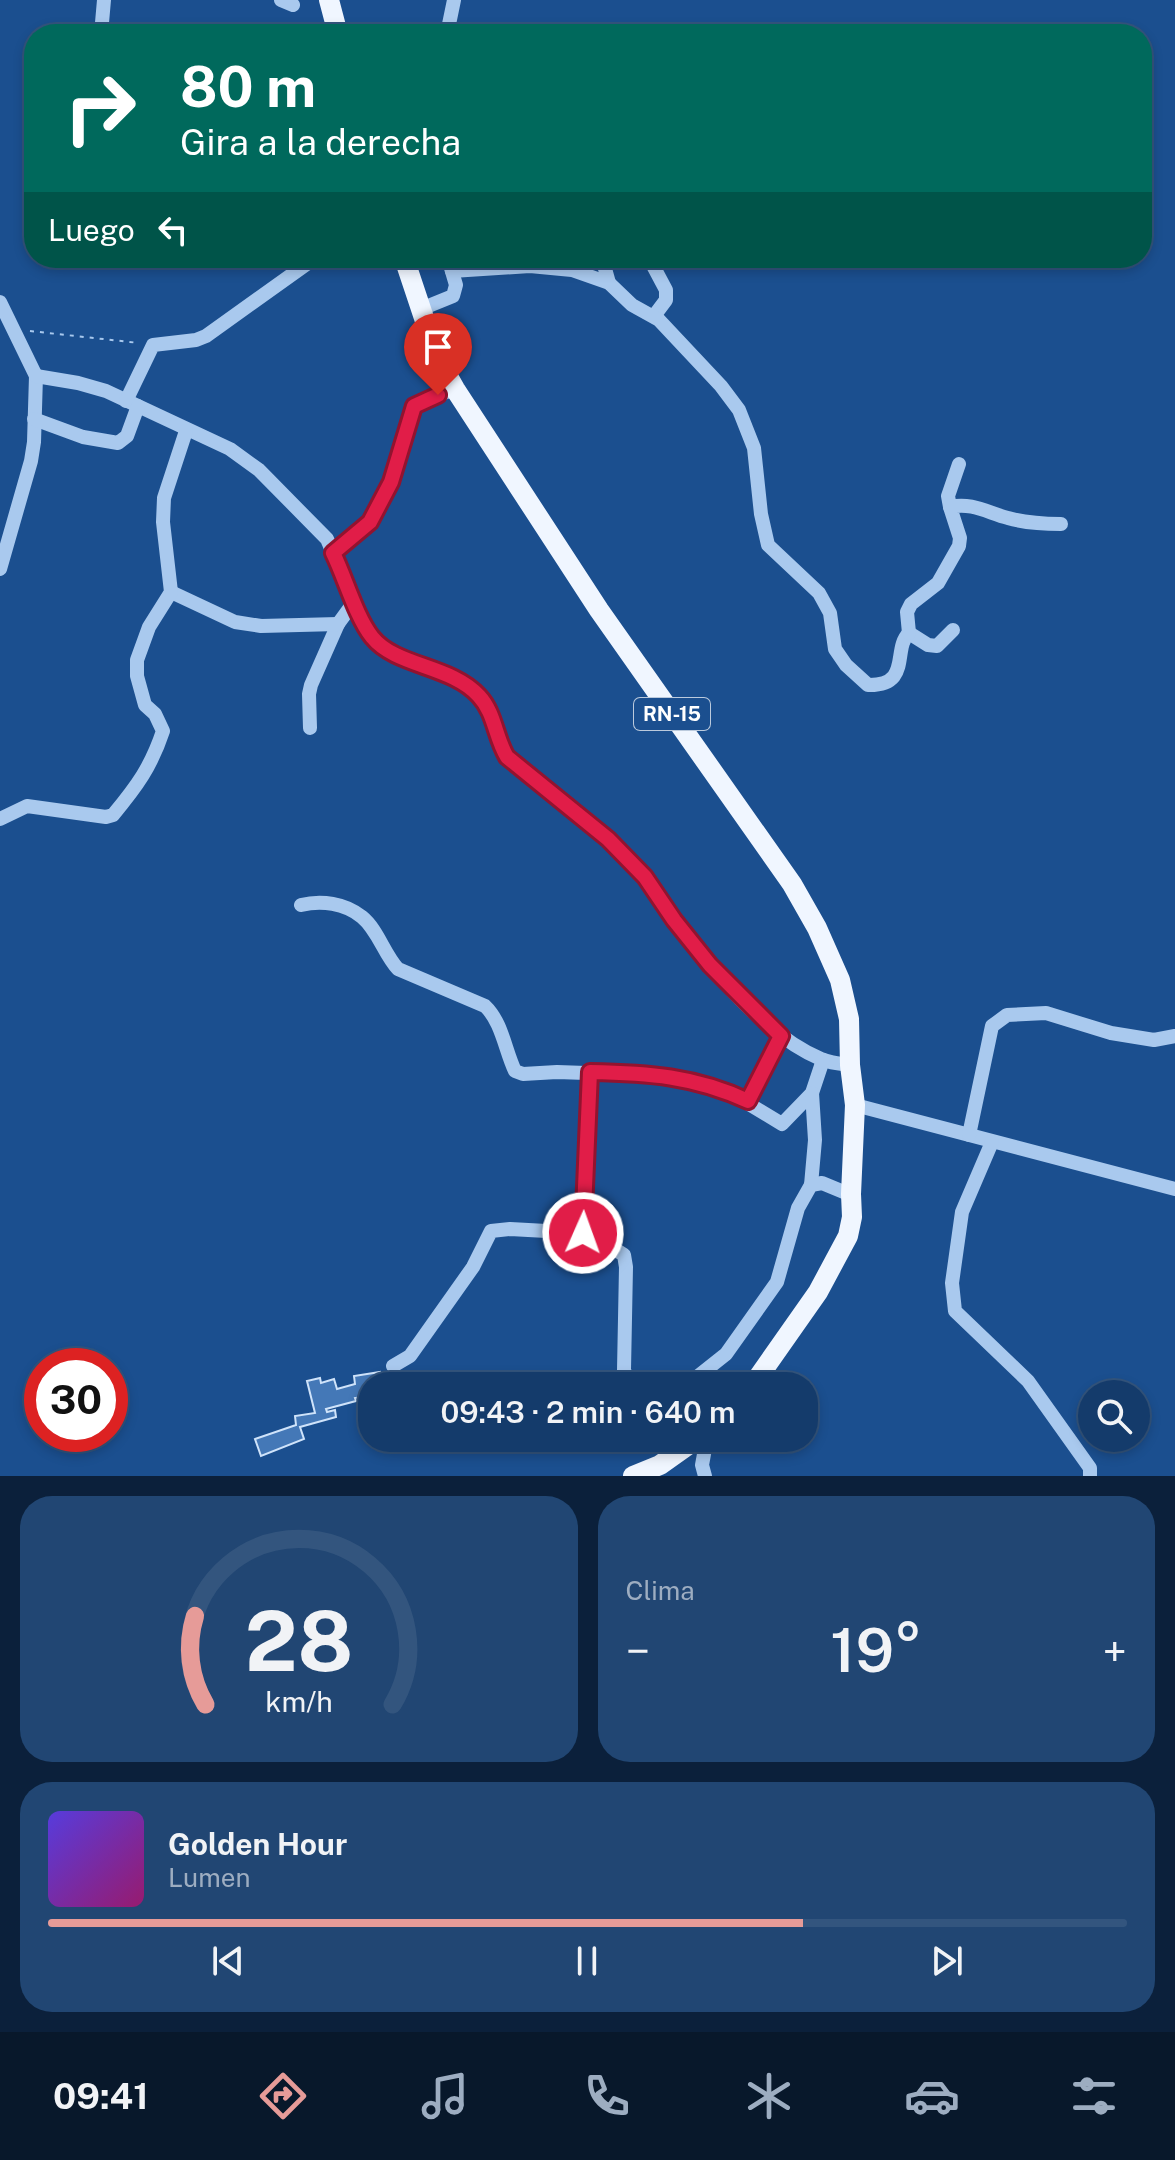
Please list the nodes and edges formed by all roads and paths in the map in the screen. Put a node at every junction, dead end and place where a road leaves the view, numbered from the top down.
1 (104, 0) edge
2 (329, 0) edge
3 (454, 0) edge
4 (102, 24) edge
5 (335, 24) edge
6 (449, 24) edge
7 (301, 268) edge
8 (407, 268) edge
9 (451, 268) edge
10 (557, 268) edge
11 (605, 268) edge
12 (654, 268) edge
13 (609, 283) junction
14 (0, 302) edge
15 (421, 309) junction
16 (654, 316) junction
17 (13, 329) junction
18 (153, 345) junction
19 (36, 376) junction
20 (455, 389) junction
21 (132, 403) junction
22 (34, 419) junction
23 (186, 431) junction
24 (959, 464) dead end
25 (950, 507) junction
26 (1061, 524) dead end
27 (333, 553) junction
28 (0, 569) edge
29 (171, 592) junction
30 (354, 602) junction
31 (338, 624) junction
32 (953, 630) dead end
33 (909, 633) junction
34 (310, 728) dead end
35 (0, 819) edge
36 (301, 905) dead end
37 (781, 1036) junction
38 (1175, 1036) edge
39 (823, 1060) junction
40 (850, 1065) junction
41 (590, 1072) junction
42 (812, 1093) junction
43 (748, 1101) junction
44 (855, 1105) junction
45 (969, 1135) junction
46 (992, 1142) junction
47 (811, 1185) junction
48 (1175, 1189) edge
49 (851, 1195) junction
50 (583, 1233) junction
51 (393, 1366) dead end
52 (625, 1372) edge
53 (703, 1372) edge
54 (762, 1372) edge
55 (678, 1452) edge
56 (704, 1452) edge
57 (633, 1476) edge
58 (705, 1476) edge
59 (1090, 1476) edge

1 - 4 street
2 - 5 main road
3 - 6 street
7 - 18 street
8 - 15 main road, RN-15
9 - 15 street
10 - 13 street
11 - 13 street
12 - 16 street
13 - 16 street
14 - 17 street
15 - 20 main road, RN-15
16 - 33 street
17 - 18 path
17 - 19 street
18 - 21 street
19 - 21 street
19 - 22 street
20 - 27 street
20 - 40 main road, RN-15
21 - 22 street
21 - 23 street
22 - 28 street
23 - 27 street
23 - 29 street
24 - 25 street
25 - 26 street
25 - 33 street
27 - 30 street
29 - 31 street
29 - 35 street
30 - 31 street
30 - 37 street
31 - 34 street
32 - 33 street
36 - 41 street
37 - 39 street
37 - 43 street
38 - 45 street
39 - 40 street
39 - 42 street
40 - 44 main road, RN-15
41 - 43 street
41 - 50 street
42 - 43 street
42 - 47 street
44 - 45 street
44 - 49 main road, RN-15
45 - 46 street
46 - 48 street
46 - 59 street
47 - 49 street
47 - 53 street
49 - 54 main road, RN-15
50 - 51 street
50 - 52 street
55 - 57 main road
56 - 58 street

